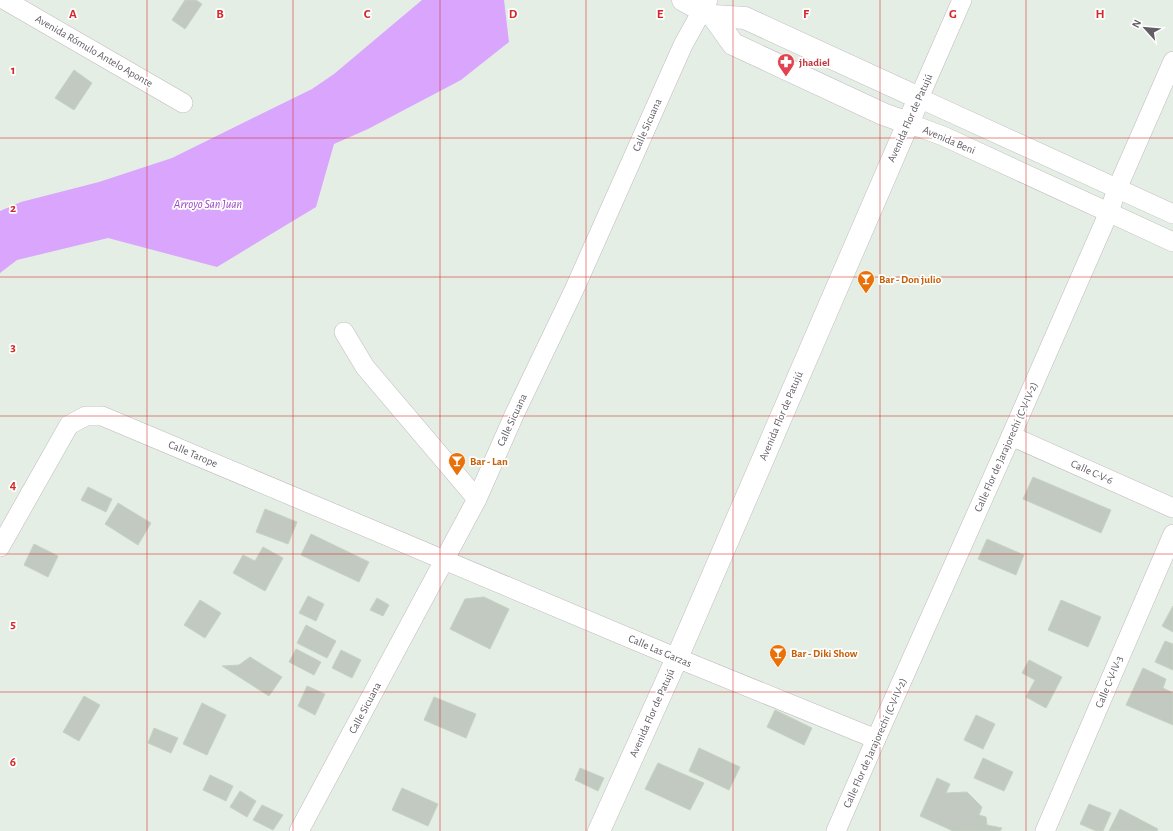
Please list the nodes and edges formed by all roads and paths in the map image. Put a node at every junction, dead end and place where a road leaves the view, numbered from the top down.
1 (5, 0) edge
2 (683, 0) edge
3 (962, 0) edge
4 (707, 9) edge
5 (1173, 62) edge
6 (919, 98) junction
7 (183, 102) dead end
8 (908, 123) junction
9 (1117, 189) junction
10 (1109, 212) junction
11 (1173, 214) edge
12 (1173, 242) edge
13 (344, 332) dead end
14 (1011, 436) junction
15 (477, 499) junction
16 (1173, 508) edge
17 (1173, 534) edge
18 (0, 547) edge
19 (445, 560) junction
20 (677, 658) junction
21 (876, 739) junction
22 (299, 831) edge
23 (599, 831) edge
24 (836, 831) edge
25 (1045, 831) edge

1 - 7 street, Avenida Rómulo Antelo Aponte
2 - 4 main road, Avenida Beni
3 - 6 street, Avenida Flor de Patujú
4 - 6 main road, Avenida Beni
4 - 8 main road, Avenida Beni
4 - 15 street, Calle Sicuana
5 - 9 street, Calle Flor de Jarajorechi (C-V-IV-2)
6 - 8 main road, Avenida Flor de Patujú
6 - 9 street, Avenida Beni
8 - 10 street, Avenida Beni
8 - 20 main road, Avenida Flor de Patujú
9 - 10 street, Calle Flor de Jarajorechi (C-V-IV-2)
9 - 11 street, Avenida Beni
10 - 12 street, Avenida Beni
10 - 14 street, Calle Flor de Jarajorechi (C-V-IV-2)
13 - 15 street
14 - 16 street, Calle C-V-6
14 - 21 street, Calle Flor de Jarajorechi (C-V-IV-2)
15 - 19 street, Calle Sicuana
17 - 25 street, Calle C-V-IV-3
18 - 19 street, Calle Tarope
19 - 20 street, Calle Las Garzas
19 - 22 street, Calle Sicuana
20 - 21 street, Calle Las Garzas
20 - 23 main road, Avenida Flor de Patujú
21 - 24 street, Calle Flor de Jarajorechi (C-V-IV-2)

